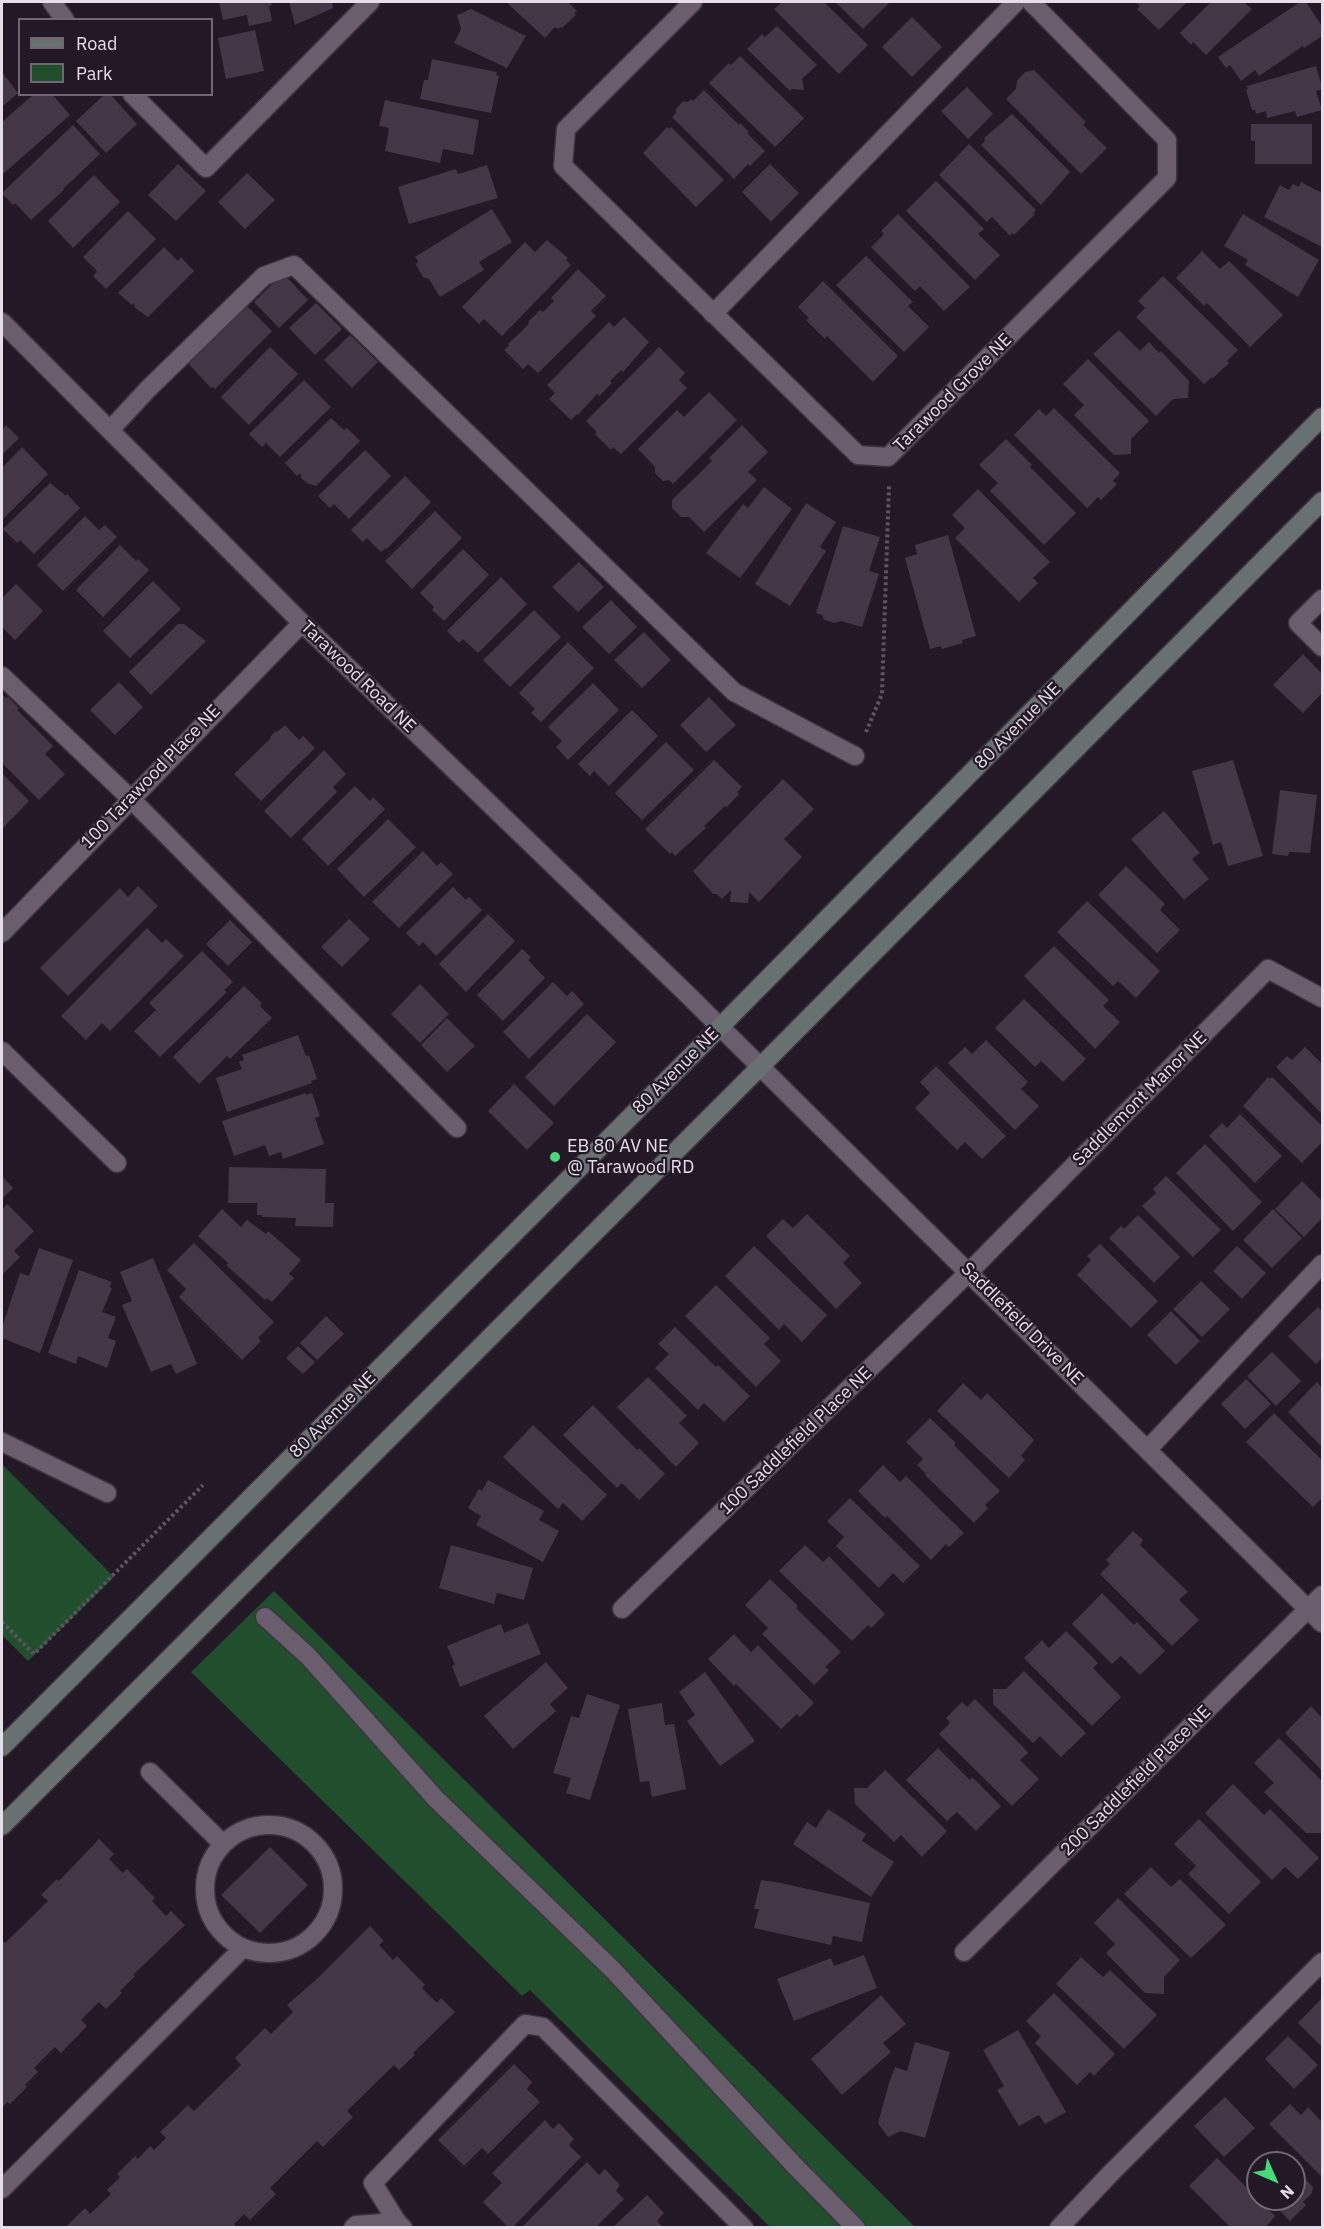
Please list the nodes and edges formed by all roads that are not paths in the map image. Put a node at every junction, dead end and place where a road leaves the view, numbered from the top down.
1 (52, 2) edge
2 (370, 2) edge
3 (693, 2) edge
4 (1016, 2) edge
5 (1031, 2) edge
6 (64, 18) edge
7 (134, 96) edge
8 (713, 314) junction
9 (2, 322) edge
10 (1323, 417) edge
11 (110, 430) junction
12 (1323, 501) edge
13 (1323, 599) edge
14 (302, 623) junction
15 (1323, 647) edge
16 (2, 676) edge
17 (855, 756) road end
18 (130, 798) junction
19 (2, 933) edge
20 (1323, 998) edge
21 (720, 1027) junction
22 (2, 1051) edge
23 (760, 1067) junction
24 (457, 1128) dead end
25 (117, 1163) dead end
26 (1323, 1264) edge
27 (969, 1272) junction
28 (2, 1442) edge
29 (1148, 1449) junction
30 (107, 1493) dead end
31 (1323, 1595) edge
32 (622, 1609) dead end
33 (1308, 1610) junction
34 (265, 1617) dead end
35 (1323, 1623) edge
36 (2, 1747) edge
37 (150, 1772) dead end
38 (2, 1826) edge
39 (223, 1844) junction
40 (243, 1948) junction
41 (964, 1952) dead end
42 (1323, 1962) edge
43 (2, 2189) edge
44 (400, 2225) edge
45 (353, 2228) edge
46 (744, 2228) edge
47 (856, 2228) edge
48 (1059, 2228) edge

1 - 6 street
2 - 7 street
3 - 8 street, Tarawood Grove NE
4 - 8 street
5 - 8 street, Tarawood Grove NE
9 - 11 street, Tarawood Road NE
10 - 21 street, 80 Avenue NE
11 - 14 street, Tarawood Road NE
11 - 17 street
12 - 23 street
13 - 15 street
14 - 18 street, 100 Tarawood Place NE
14 - 21 street, Tarawood Road NE
16 - 18 street
18 - 19 street, 100 Tarawood Place NE
18 - 24 street
20 - 27 street, Saddlemont Manor NE
21 - 23 street, Saddlefield Drive NE
21 - 36 street, 80 Avenue NE
22 - 25 street
23 - 27 street, Saddlefield Drive NE
23 - 38 street
26 - 29 street
27 - 29 street, Saddlefield Drive NE
27 - 32 street, 100 Saddlefield Place NE
28 - 30 street
29 - 33 street, Saddlefield Drive NE
31 - 33 street
33 - 35 street, Saddlefield Drive NE
33 - 41 street, 200 Saddlefield Place NE
34 - 47 street
37 - 39 street
39 - 40 street
39 - 40 street
40 - 43 street
42 - 48 street
44 - 45 street
44 - 46 street

